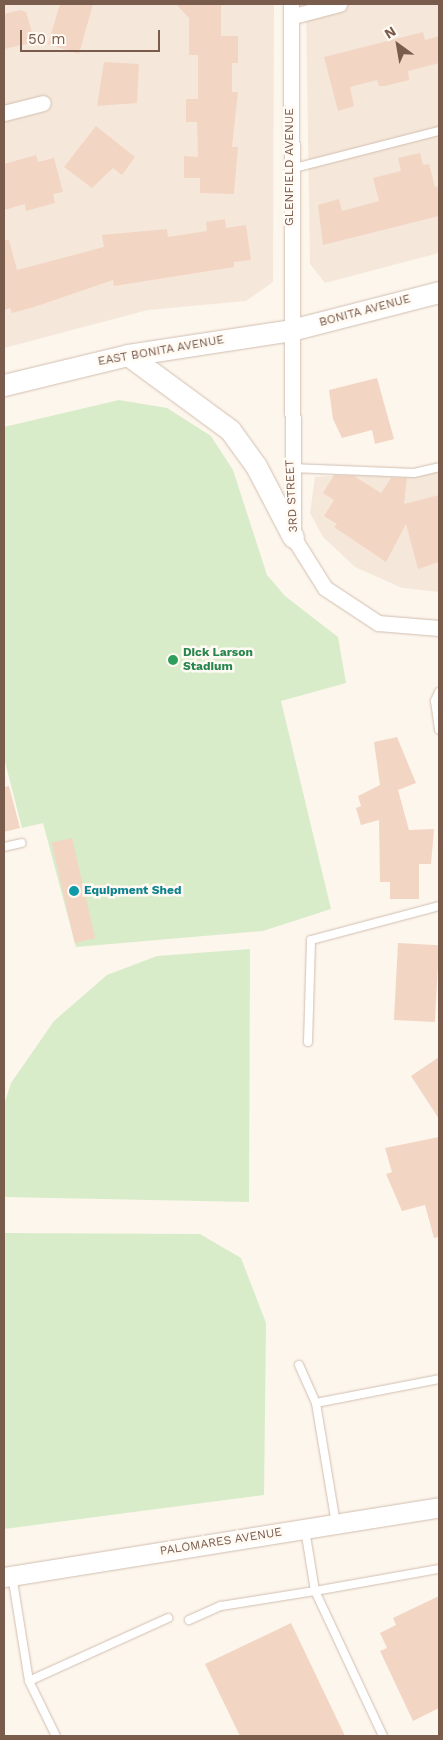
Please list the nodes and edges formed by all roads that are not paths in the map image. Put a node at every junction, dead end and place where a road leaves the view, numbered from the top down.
1 (339, 4) edge
2 (292, 10) edge
3 (42, 103) dead end
4 (4, 113) edge
5 (439, 130) edge
6 (289, 170) junction
7 (439, 292) edge
8 (291, 330) junction
9 (128, 355) junction
10 (4, 385) edge
11 (439, 467) edge
12 (290, 468) junction
13 (292, 537) junction
14 (439, 628) edge
15 (439, 692) edge
16 (439, 730) edge
17 (22, 842) dead end
18 (4, 847) edge
19 (439, 906) edge
20 (308, 1042) dead end
21 (299, 1364) dead end
22 (439, 1379) edge
23 (316, 1403) junction
24 (439, 1507) edge
25 (336, 1524) junction
26 (305, 1529) junction
27 (439, 1569) edge
28 (8, 1576) edge
29 (315, 1591) junction
30 (168, 1618) dead end
31 (189, 1620) dead end
32 (29, 1680) junction
33 (56, 1736) edge
34 (383, 1736) edge

1 - 2 street
2 - 6 street, GLENFIELD AVENUE
3 - 4 street
5 - 6 lane
6 - 8 street, GLENFIELD AVENUE
7 - 8 main road, BONITA AVENUE
8 - 9 main road, EAST BONITA AVENUE
8 - 12 street, 3RD STREET
9 - 10 main road, EAST BONITA AVENUE
9 - 13 main road
11 - 12 lane
12 - 13 street, 3RD STREET
13 - 14 street, 3RD STREET
15 - 16 lane
17 - 18 lane
19 - 20 lane
21 - 23 lane
22 - 23 lane
23 - 25 lane
24 - 25 street, PALOMARES AVENUE
25 - 26 street, PALOMARES AVENUE
26 - 28 street, PALOMARES AVENUE
26 - 29 lane
27 - 29 lane
28 - 32 lane
29 - 31 lane
29 - 34 lane
30 - 32 lane
32 - 33 lane

